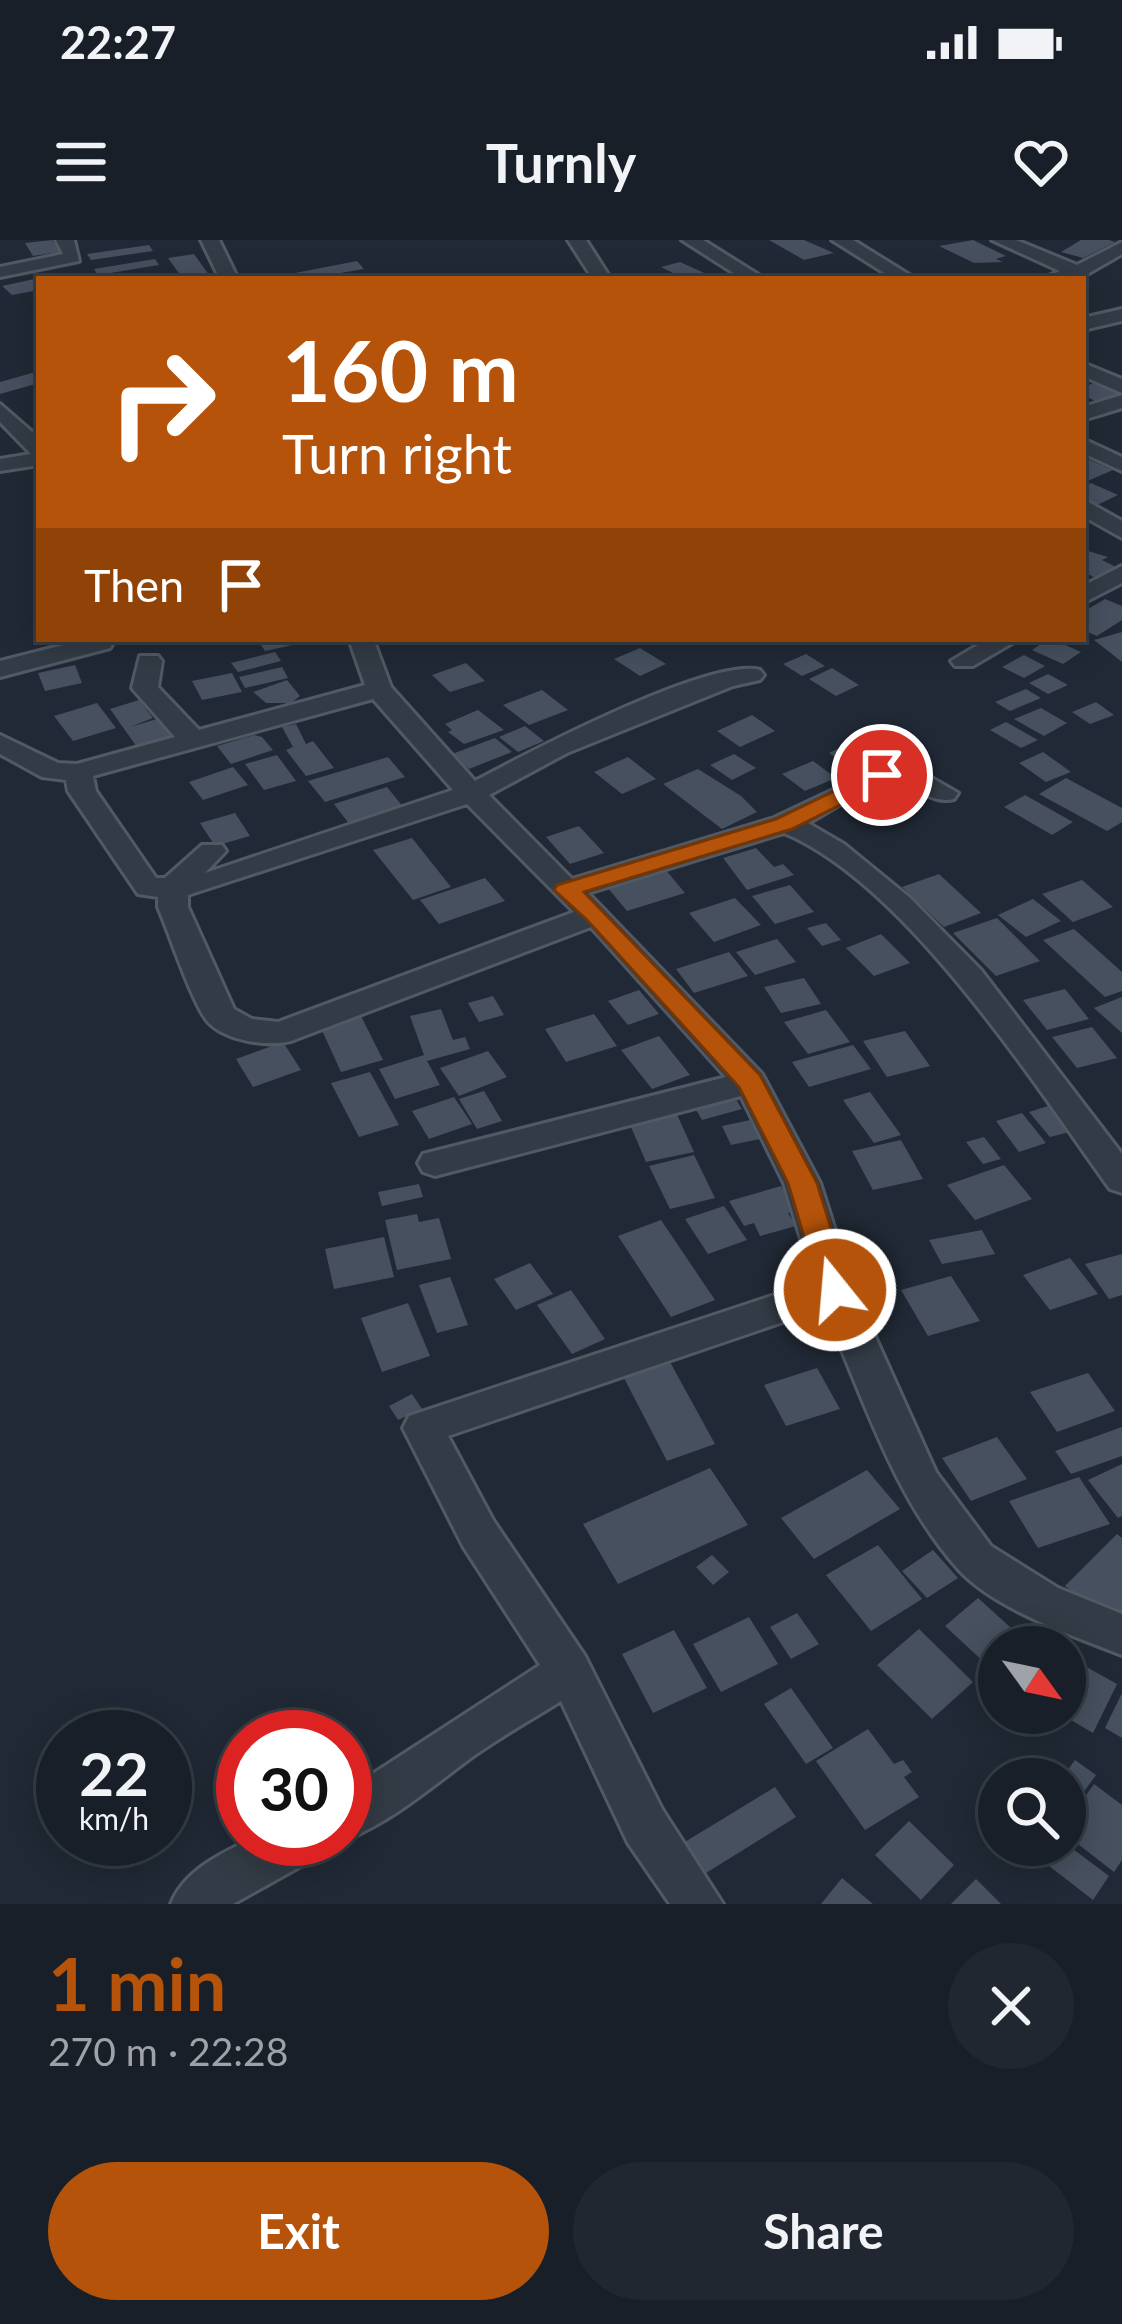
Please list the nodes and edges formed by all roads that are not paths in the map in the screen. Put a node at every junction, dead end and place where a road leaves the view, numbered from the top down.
1 (65, 240) edge
2 (211, 240) edge
3 (577, 240) edge
4 (691, 240) edge
5 (841, 240) edge
6 (1001, 240) edge
7 (1122, 247) edge
8 (0, 272) edge
9 (1078, 272) junction
10 (229, 276) edge
11 (600, 276) edge
12 (751, 276) edge
13 (902, 276) edge
14 (1063, 276) edge
15 (1122, 315) edge
16 (1086, 323) edge
17 (1086, 370) edge
18 (1122, 387) edge
19 (1122, 401) edge
20 (0, 410) edge
21 (1086, 413) edge
22 (1086, 447) edge
23 (36, 451) edge
24 (36, 455) edge
25 (0, 465) edge
26 (1122, 465) edge
27 (1086, 508) edge
28 (1122, 530) edge
29 (362, 642) edge
30 (1001, 642) edge
31 (101, 643) dead end
32 (148, 661) dead end
33 (964, 661) dead end
34 (0, 669) edge
35 (751, 675) dead end
36 (379, 689) junction
37 (193, 740) junction
38 (0, 743) edge
39 (78, 772) junction
40 (473, 793) junction
41 (944, 793) dead end
42 (784, 824) junction
43 (212, 851) dead end
44 (173, 887) junction
45 (566, 890) junction
46 (596, 914) junction
47 (750, 1082) junction
48 (435, 1163) dead end
49 (1122, 1180) edge
50 (835, 1290) junction
51 (1122, 1635) edge
52 (569, 1671) junction
53 (372, 1803) edge
54 (248, 1866) edge
55 (195, 1904) edge
56 (699, 1904) edge

1 - 8 street
2 - 10 street
3 - 11 street
4 - 12 street
5 - 13 street
6 - 9 street
7 - 9 street
9 - 14 street
15 - 16 street
17 - 18 street
19 - 21 street
20 - 23 street
22 - 26 street
24 - 25 street
27 - 28 street
29 - 36 street
30 - 33 street
31 - 34 street
32 - 37 street
35 - 40 street
36 - 37 street
36 - 40 street
37 - 39 street
38 - 39 street
39 - 44 street
40 - 44 street
40 - 45 street
41 - 42 street
42 - 45 street
42 - 49 street
43 - 44 street
44 - 46 street
45 - 46 street
46 - 47 street
47 - 48 street
47 - 50 street
50 - 51 street
50 - 52 street
52 - 53 street
52 - 56 street
54 - 55 street

